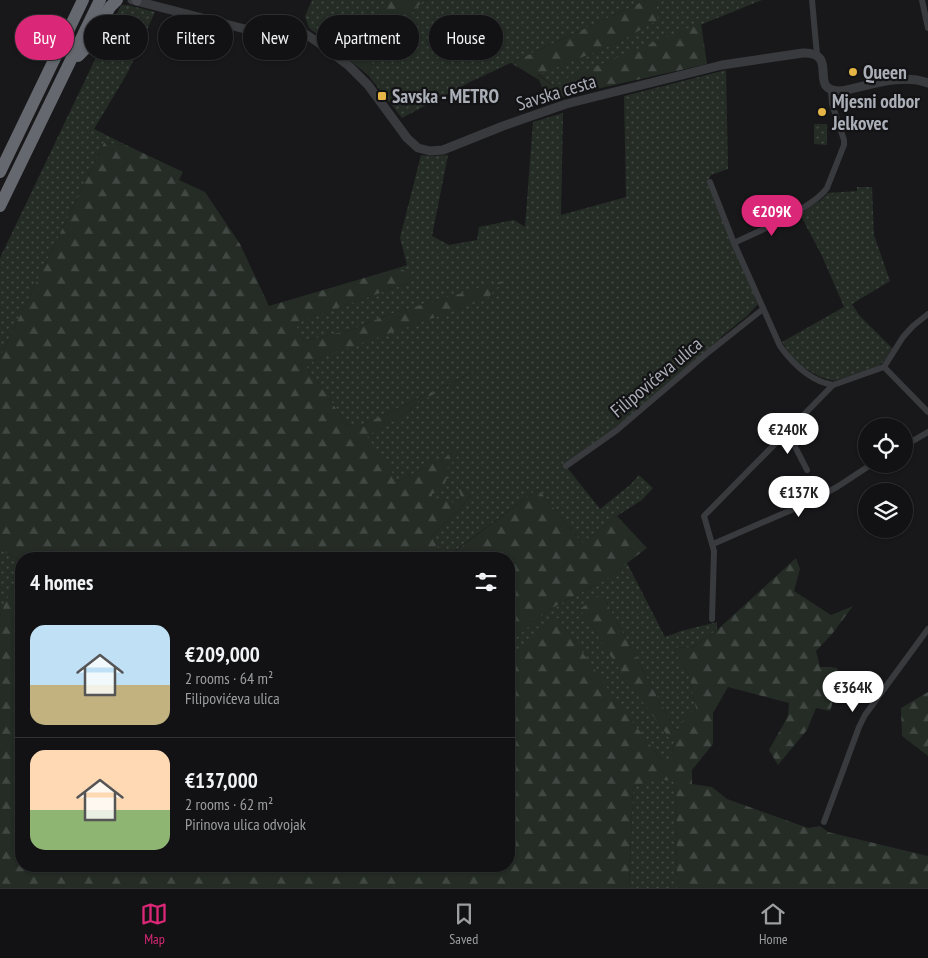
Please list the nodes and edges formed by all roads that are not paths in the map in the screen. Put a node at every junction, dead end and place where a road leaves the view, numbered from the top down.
1 (83, 0) edge
2 (100, 0) edge
3 (117, 0) edge
4 (135, 0) edge
5 (812, 0) edge
6 (922, 0) edge
7 (928, 28) edge
8 (817, 55) junction
9 (69, 64) junction
10 (928, 83) edge
11 (831, 90) junction
12 (0, 172) edge
13 (710, 182) dead end
14 (0, 206) edge
15 (734, 243) junction
16 (764, 309) junction
17 (928, 314) edge
18 (884, 367) junction
19 (833, 384) junction
20 (928, 412) edge
21 (787, 431) junction
22 (928, 432) edge
23 (913, 441) edge
24 (566, 466) dead end
25 (807, 470) dead end
26 (858, 473) edge
27 (713, 544) junction
28 (712, 619) dead end
29 (928, 629) edge
30 (824, 822) dead end

1 - 12 highway
2 - 9 highway
3 - 9 highway
4 - 8 street, Savska cesta
5 - 8 street
6 - 7 street
8 - 11 street
9 - 14 highway
10 - 11 street
11 - 15 street
13 - 15 street
15 - 16 street
16 - 19 street
16 - 24 street, Filipovićeva ulica
17 - 18 street
18 - 19 street
18 - 20 street
19 - 21 street
21 - 25 street
21 - 27 street
22 - 23 street
26 - 27 street
27 - 28 street
29 - 30 street

